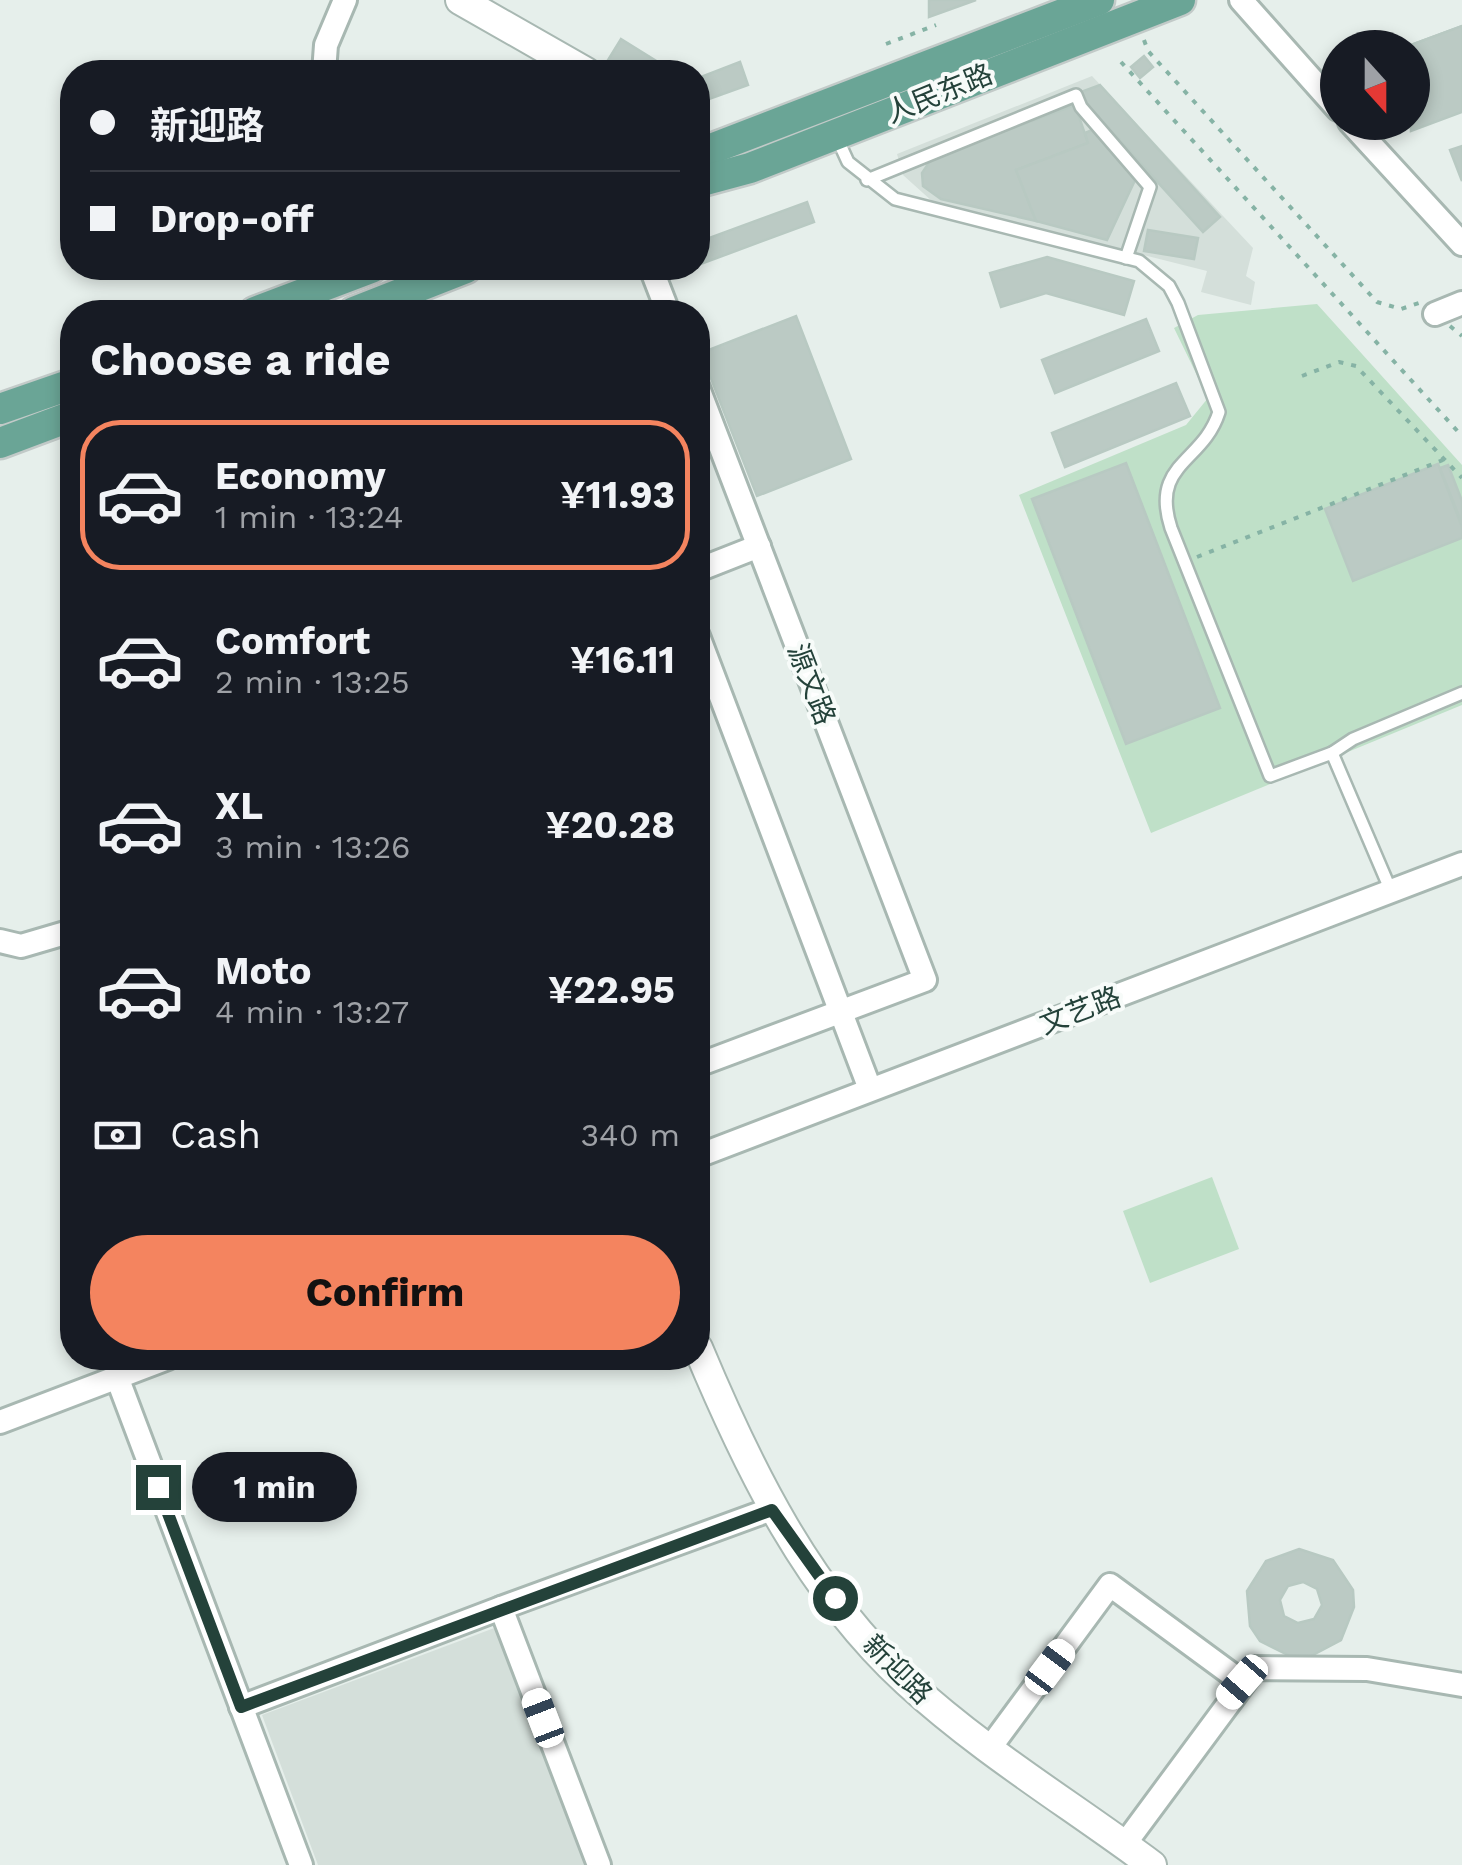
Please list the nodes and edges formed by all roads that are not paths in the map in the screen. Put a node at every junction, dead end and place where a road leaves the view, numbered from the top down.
1 (345, 0) edge
2 (460, 0) edge
3 (1099, 0) edge
4 (1180, 0) edge
5 (1242, 0) edge
6 (325, 60) edge
7 (565, 60) edge
8 (1320, 89) edge
9 (835, 134) junction
10 (1367, 140) edge
11 (710, 149) edge
12 (710, 179) edge
13 (867, 180) junction
14 (1462, 244) edge
15 (1126, 258) junction
16 (316, 280) edge
17 (435, 280) edge
18 (285, 300) edge
19 (385, 300) edge
20 (1462, 303) edge
21 (1435, 314) road end
22 (60, 388) edge
23 (0, 410) edge
24 (710, 419) edge
25 (60, 420) edge
26 (0, 443) edge
27 (759, 546) junction
28 (710, 565) edge
29 (710, 668) edge
30 (1462, 693) edge
31 (1332, 753) junction
32 (1462, 864) edge
33 (1390, 891) junction
34 (60, 935) edge
35 (0, 941) edge
36 (840, 1012) junction
37 (710, 1061) edge
38 (870, 1090) junction
39 (710, 1151) edge
40 (136, 1370) edge
41 (708, 1370) edge
42 (117, 1377) junction
43 (0, 1422) edge
44 (772, 1510) junction
45 (501, 1608) junction
46 (1242, 1682) junction
47 (1462, 1685) edge
48 (241, 1707) junction
49 (989, 1750) junction
50 (1124, 1844) junction
51 (301, 1865) edge
52 (598, 1865) edge
53 (1152, 1865) edge

1 - 6 street
2 - 7 street
3 - 11 main road, 人民东路
4 - 9 main road, 人民东路
5 - 8 street
9 - 12 main road, 人民东路
9 - 13 lane
10 - 14 street
13 - 15 lane
13 - 15 lane
15 - 31 lane
16 - 18 main road
17 - 19 main road
20 - 21 street
22 - 23 main road
24 - 27 street, 源文路
25 - 26 main road
27 - 28 street
27 - 36 street, 源文路
29 - 36 street
30 - 31 lane
31 - 33 lane
32 - 33 street, 文艺路
33 - 38 street, 文艺路
34 - 35 street
36 - 37 street
36 - 38 street
38 - 39 street, 文艺路
40 - 42 street
41 - 44 street, 新迎路
42 - 43 street
42 - 48 street
44 - 45 street
44 - 49 street, 新迎路
45 - 48 street
45 - 52 street
46 - 47 street
46 - 49 street
46 - 50 street
48 - 51 street
49 - 50 street, 新迎路
50 - 53 street, 新迎路

